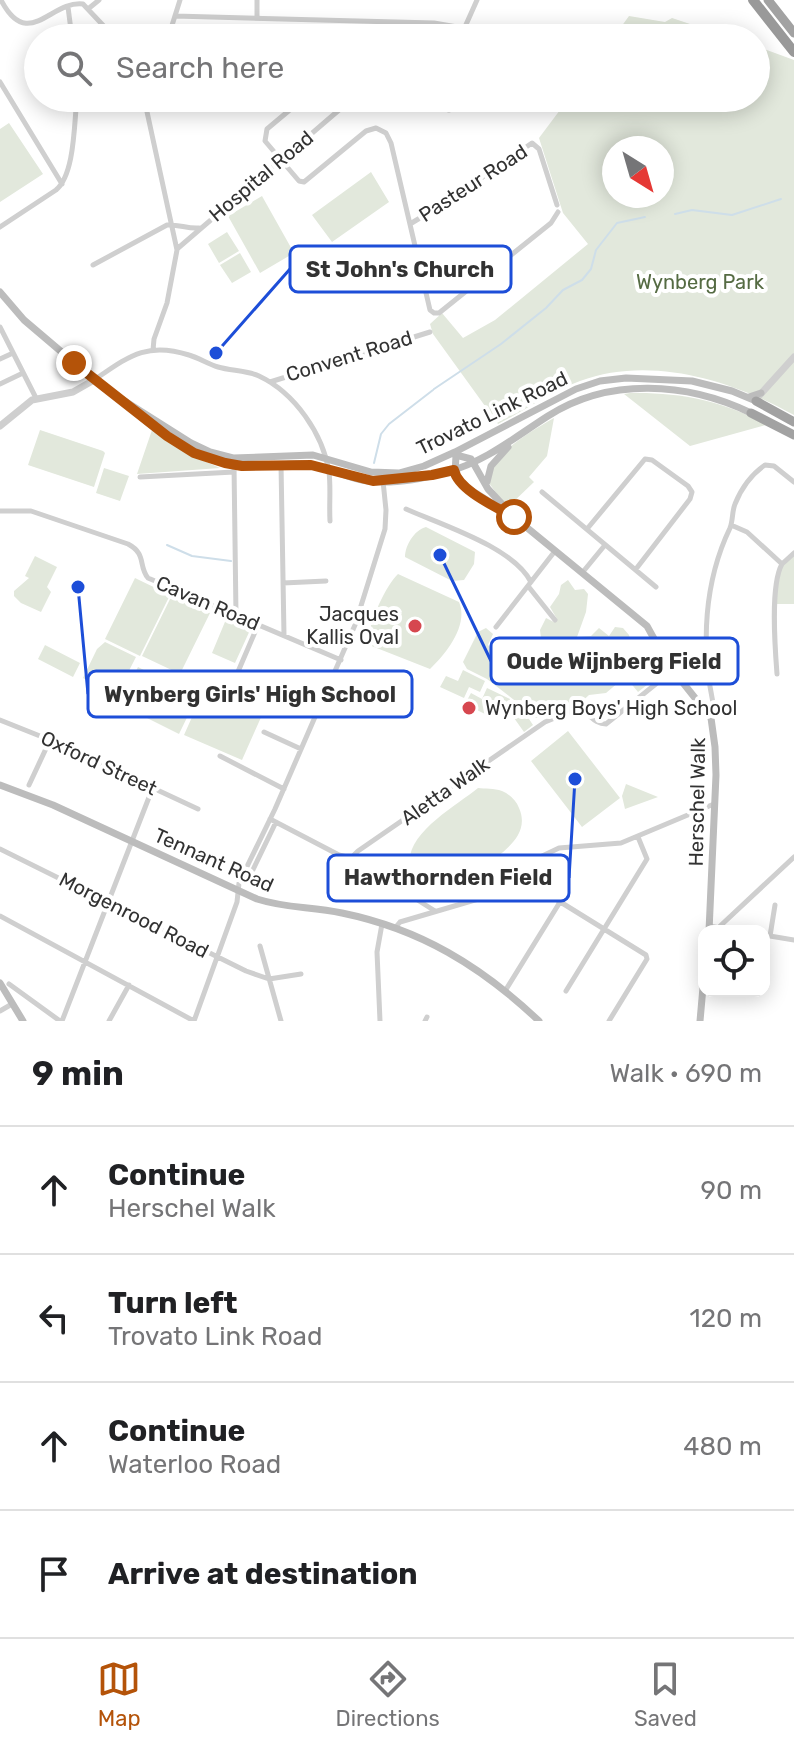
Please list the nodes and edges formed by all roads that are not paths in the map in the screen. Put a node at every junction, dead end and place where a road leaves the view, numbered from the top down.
1 (1, 0) edge
2 (99, 0) edge
3 (180, 0) edge
4 (257, 0) edge
5 (477, 0) edge
6 (753, 0) edge
7 (768, 0) edge
8 (91, 5) edge
9 (68, 7) junction
10 (175, 16) junction
11 (257, 18) junction
12 (70, 24) edge
13 (105, 24) edge
14 (172, 24) edge
15 (440, 24) edge
16 (465, 24) edge
17 (794, 33) edge
18 (794, 52) edge
19 (0, 82) edge
20 (75, 112) edge
21 (147, 112) edge
22 (288, 112) edge
23 (337, 112) edge
24 (281, 159) junction
25 (62, 185) junction
26 (557, 209) joint
27 (410, 224) junction
28 (172, 225) junction
29 (0, 227) edge
30 (200, 228) junction
31 (177, 250) junction
32 (93, 265) dead end
33 (0, 292) edge
34 (0, 327) edge
35 (430, 332) dead end
36 (153, 350) junction
37 (13, 353) junction
38 (794, 357) edge
39 (0, 359) edge
40 (23, 373) junction
41 (94, 380) junction
42 (270, 382) junction
43 (0, 384) edge
44 (755, 397) junction
45 (36, 398) junction
46 (128, 404) junction
47 (740, 408) junction
48 (751, 413) joint
49 (770, 421) junction
50 (794, 422) edge
51 (0, 426) edge
52 (525, 431) junction
53 (794, 435) edge
54 (478, 440) junction
55 (456, 455) junction
56 (325, 457) junction
57 (281, 460) junction
58 (474, 462) junction
59 (234, 468) junction
60 (328, 469) junction
61 (414, 469) junction
62 (454, 470) junction
63 (140, 477) dead end
64 (382, 477) junction
65 (794, 482) edge
66 (488, 489) junction
67 (542, 492) dead end
68 (406, 509) dead end
69 (0, 511) edge
70 (514, 517) junction
71 (330, 521) dead end
72 (731, 525) junction
73 (587, 529) junction
74 (605, 545) junction
75 (555, 551) junction
76 (794, 553) edge
77 (782, 564) junction
78 (636, 569) junction
79 (582, 573) junction
80 (326, 581) dead end
81 (283, 583) junction
82 (530, 584) junction
83 (656, 587) dead end
84 (236, 615) junction
85 (555, 620) dead end
86 (258, 625) junction
87 (496, 627) dead end
88 (284, 635) junction
89 (341, 660) junction
90 (672, 671) junction
91 (237, 674) dead end
92 (777, 674) dead end
93 (708, 712) junction
94 (0, 720) edge
95 (264, 732) dead end
96 (50, 740) junction
97 (301, 749) junction
98 (220, 756) dead end
99 (0, 785) edge
100 (29, 785) dead end
101 (153, 787) junction
102 (284, 789) junction
103 (715, 803) junction
104 (198, 809) dead end
105 (273, 820) junction
106 (638, 837) junction
107 (131, 841) junction
108 (0, 849) edge
109 (794, 857) edge
110 (351, 858) junction
111 (252, 864) junction
112 (512, 872) junction
113 (248, 880) dead end
114 (238, 891) junction
115 (560, 902) junction
116 (109, 903) junction
117 (775, 905) dead end
118 (436, 912) junction
119 (0, 916) edge
120 (382, 924) junction
121 (709, 925) edge
122 (721, 925) edge
123 (770, 925) edge
124 (394, 929) junction
125 (604, 929) junction
126 (770, 936) edge
127 (794, 940) edge
128 (260, 946) dead end
129 (216, 957) junction
130 (86, 963) junction
131 (301, 974) dead end
132 (269, 979) junction
133 (4, 983) edge
134 (129, 985) junction
135 (505, 991) junction
136 (566, 991) dead end
137 (702, 997) edge
138 (12, 1004) junction
139 (0, 1011) edge
140 (23, 1021) edge
141 (61, 1021) edge
142 (109, 1021) edge
143 (194, 1021) edge
144 (281, 1021) edge
145 (380, 1021) edge
146 (539, 1021) edge
147 (609, 1021) edge
148 (700, 1021) edge

1 - 9 street
2 - 8 street
3 - 10 street
4 - 11 street
5 - 16 street
6 - 18 highway
7 - 17 highway
8 - 9 street
8 - 13 street
9 - 12 street
10 - 11 street
10 - 14 street
11 - 15 street
19 - 25 street
20 - 25 street
21 - 28 street
22 - 24 street
23 - 24 street, Hospital Road
24 - 27 street
24 - 30 street, Hospital Road
25 - 29 street
26 - 27 street, Pasteur Road
26 - 27 street, Convent Road
28 - 30 street
28 - 31 street
28 - 32 street
30 - 31 street, Hospital Road
31 - 36 street
33 - 41 main road
34 - 37 street
35 - 42 street, Convent Road
36 - 41 street
36 - 42 street
37 - 39 street
37 - 40 street
38 - 44 street
40 - 43 street
40 - 45 street
41 - 45 street
41 - 46 main road
42 - 56 street
44 - 47 main road
44 - 49 highway
44 - 50 highway
44 - 54 main road, Trovato Link Road
45 - 51 street
46 - 57 main road
46 - 59 main road
47 - 48 main road, Trovato Link Road
47 - 52 main road, Trovato Link Road
48 - 49 highway
49 - 53 highway
52 - 58 main road, Trovato Link Road
52 - 66 main road
54 - 55 main road
54 - 61 main road, Trovato Link Road
55 - 58 main road
55 - 61 main road
55 - 62 main road
56 - 57 main road
56 - 60 street
56 - 64 main road
57 - 59 main road
57 - 60 main road
57 - 81 street
58 - 62 main road, Trovato Link Road
58 - 66 main road, Herschel Walk
59 - 63 street
59 - 84 street
60 - 64 main road
60 - 71 street
61 - 64 main road, Trovato Link Road
62 - 64 main road, Trovato Link Road
62 - 70 main road, Herschel Walk
64 - 89 street
65 - 72 street
66 - 70 main road, Herschel Walk
67 - 73 street
68 - 82 street
69 - 84 street, Cavan Road
70 - 75 main road, Herschel Walk
72 - 77 street
72 - 93 street
73 - 74 street
73 - 78 street
74 - 78 street
74 - 79 street
75 - 79 main road, Herschel Walk
75 - 82 street
76 - 77 street
77 - 92 street
78 - 83 street
79 - 90 main road, Herschel Walk
80 - 81 street
81 - 88 street
82 - 85 street
82 - 87 street
84 - 86 street, Cavan Road
86 - 88 street, Cavan Road
86 - 91 street
88 - 89 street, Cavan Road
89 - 97 street
90 - 93 main road, Herschel Walk
90 - 110 street, Aletta Walk
93 - 103 main road, Herschel Walk
94 - 96 street, Oxford Street
95 - 97 street
96 - 100 street
96 - 101 street, Oxford Street
97 - 102 street
98 - 102 street
99 - 107 main road, Tennant Road
101 - 104 street, Oxford Street
101 - 107 street
102 - 105 street
103 - 106 street
103 - 121 main road, Herschel Walk
105 - 110 street
105 - 111 street
106 - 112 street
106 - 125 street
107 - 114 main road, Tennant Road
107 - 116 street
108 - 116 street, Morgenrood Road
109 - 122 street
110 - 118 street
111 - 113 street
111 - 114 street
112 - 115 street
112 - 118 street
114 - 120 main road, Tennant Road
114 - 129 street
115 - 125 street
115 - 135 street
116 - 129 street, Morgenrood Road
116 - 130 street
117 - 123 street
118 - 124 street
119 - 130 street
120 - 124 main road, Tennant Road
120 - 145 street
124 - 135 main road, Tennant Road
125 - 136 street
125 - 147 street
126 - 127 street
128 - 132 street
129 - 132 street, Morgenrood Road
129 - 143 street
130 - 134 street
130 - 141 street
131 - 132 street
132 - 144 street
133 - 138 main road
133 - 141 street
134 - 142 street
134 - 143 street
135 - 146 main road, Tennant Road
137 - 148 main road
138 - 139 street
138 - 140 main road

